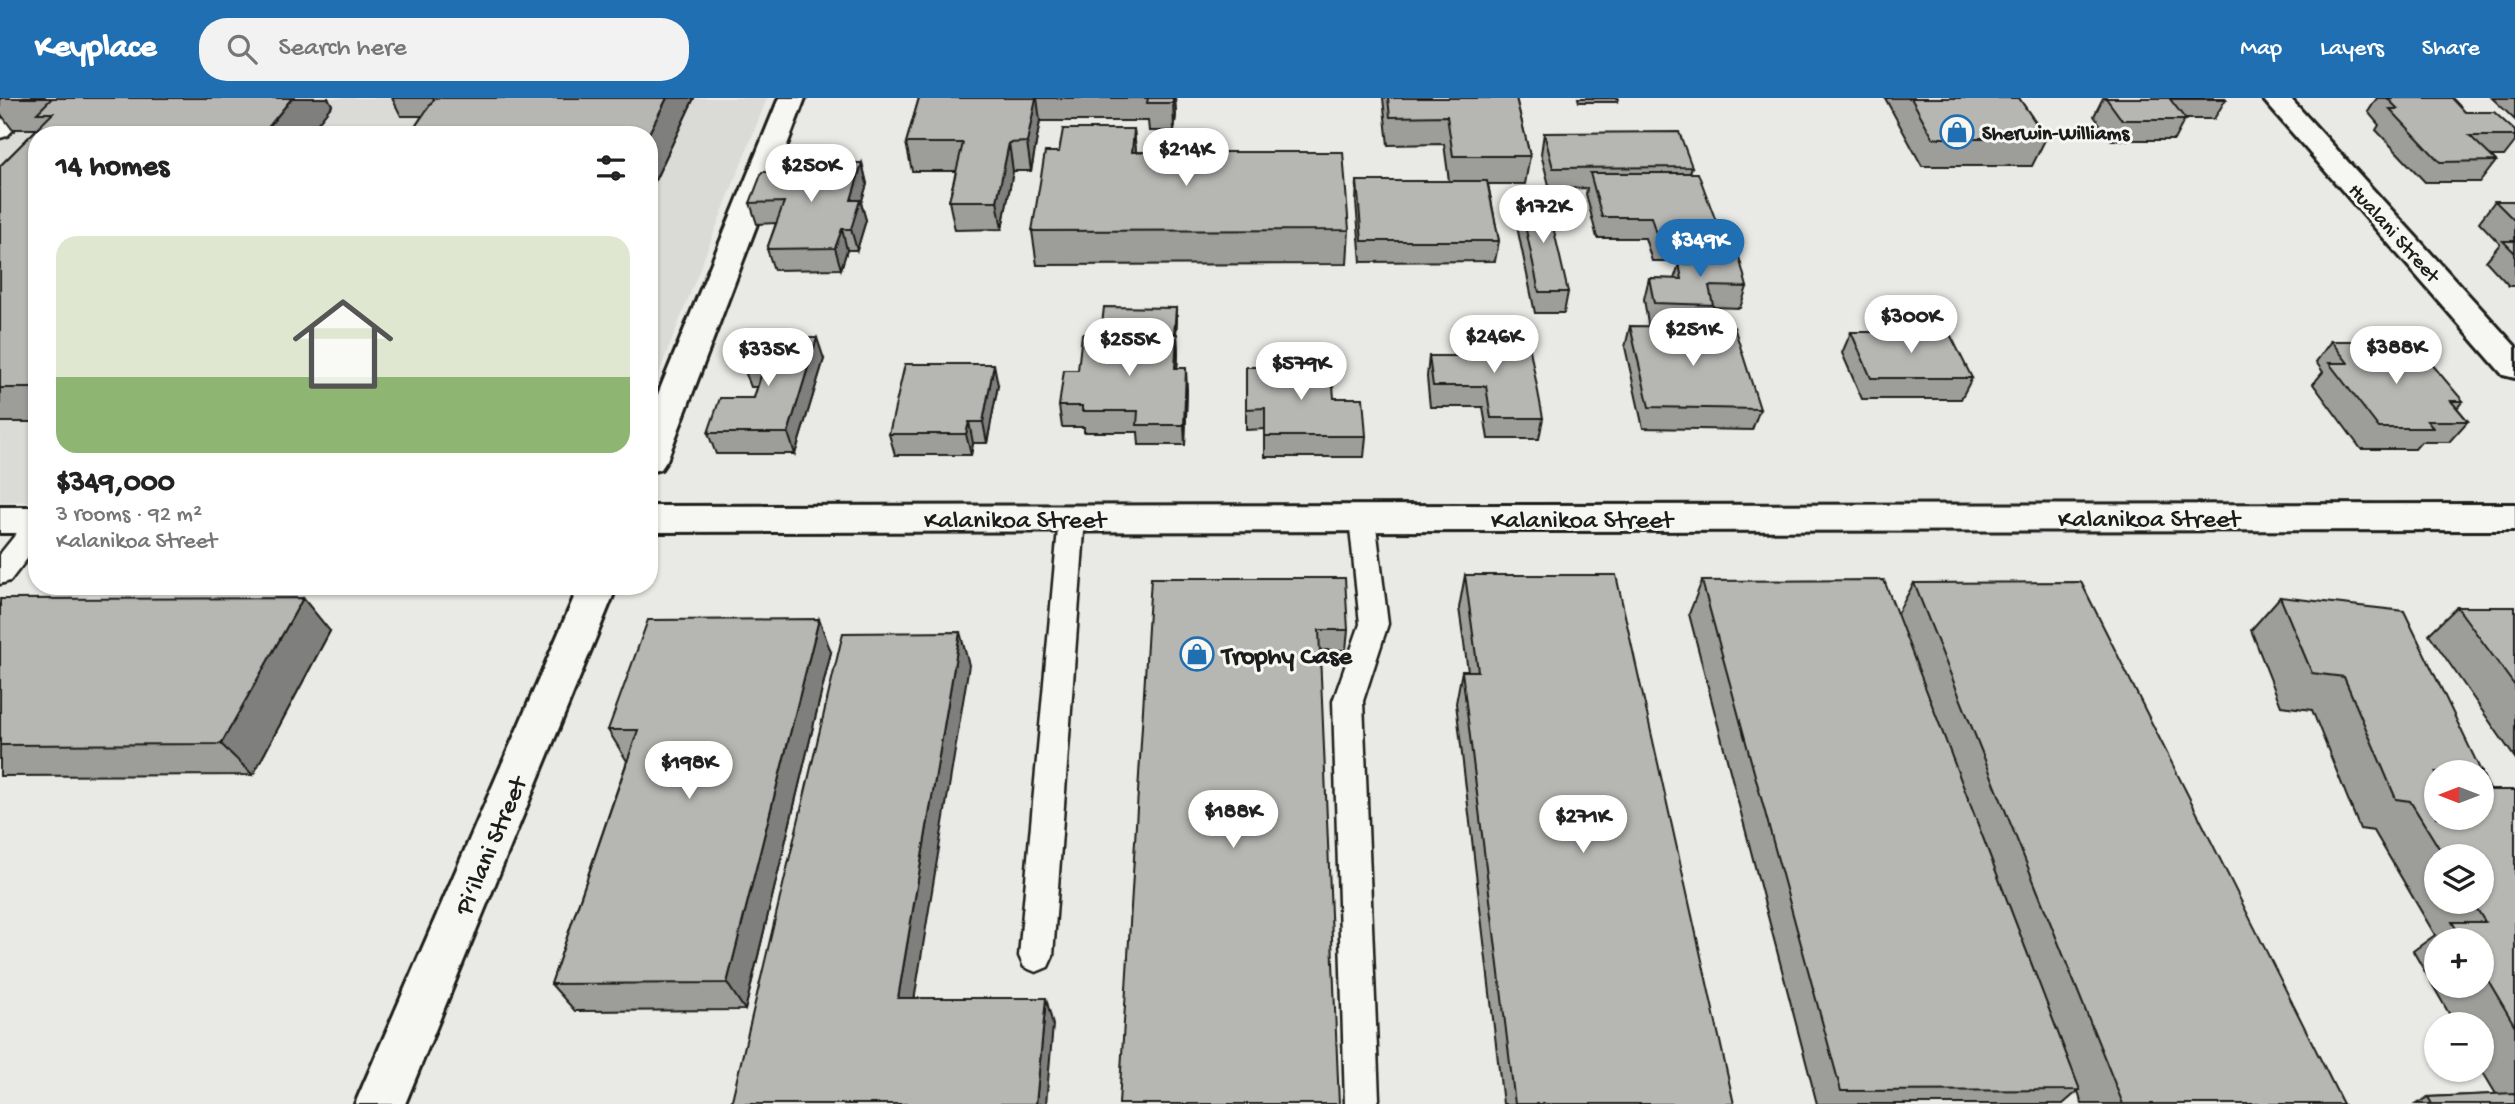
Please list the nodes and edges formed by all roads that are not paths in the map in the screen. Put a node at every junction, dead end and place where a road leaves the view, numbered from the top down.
1 (34, 98) edge
2 (792, 98) edge
3 (2275, 98) edge
4 (0, 132) edge
5 (2515, 367) edge
6 (658, 437) edge
7 (2515, 517) edge
8 (1072, 518) junction
9 (1362, 518) junction
10 (658, 519) edge
11 (0, 520) edge
12 (28, 520) edge
13 (28, 538) edge
14 (0, 574) edge
15 (594, 595) edge
16 (1037, 956) dead end
17 (1361, 1100) dead end
18 (380, 1104) edge

1 - 4 lane
2 - 6 street
3 - 5 street, Hualani Street
7 - 9 street, Kalanikoa Street
8 - 9 street, Kalanikoa Street
8 - 10 street, Kalanikoa Street
8 - 16 lane
9 - 17 lane
11 - 12 street
13 - 14 lane
15 - 18 street, Pi‘ilani Street

